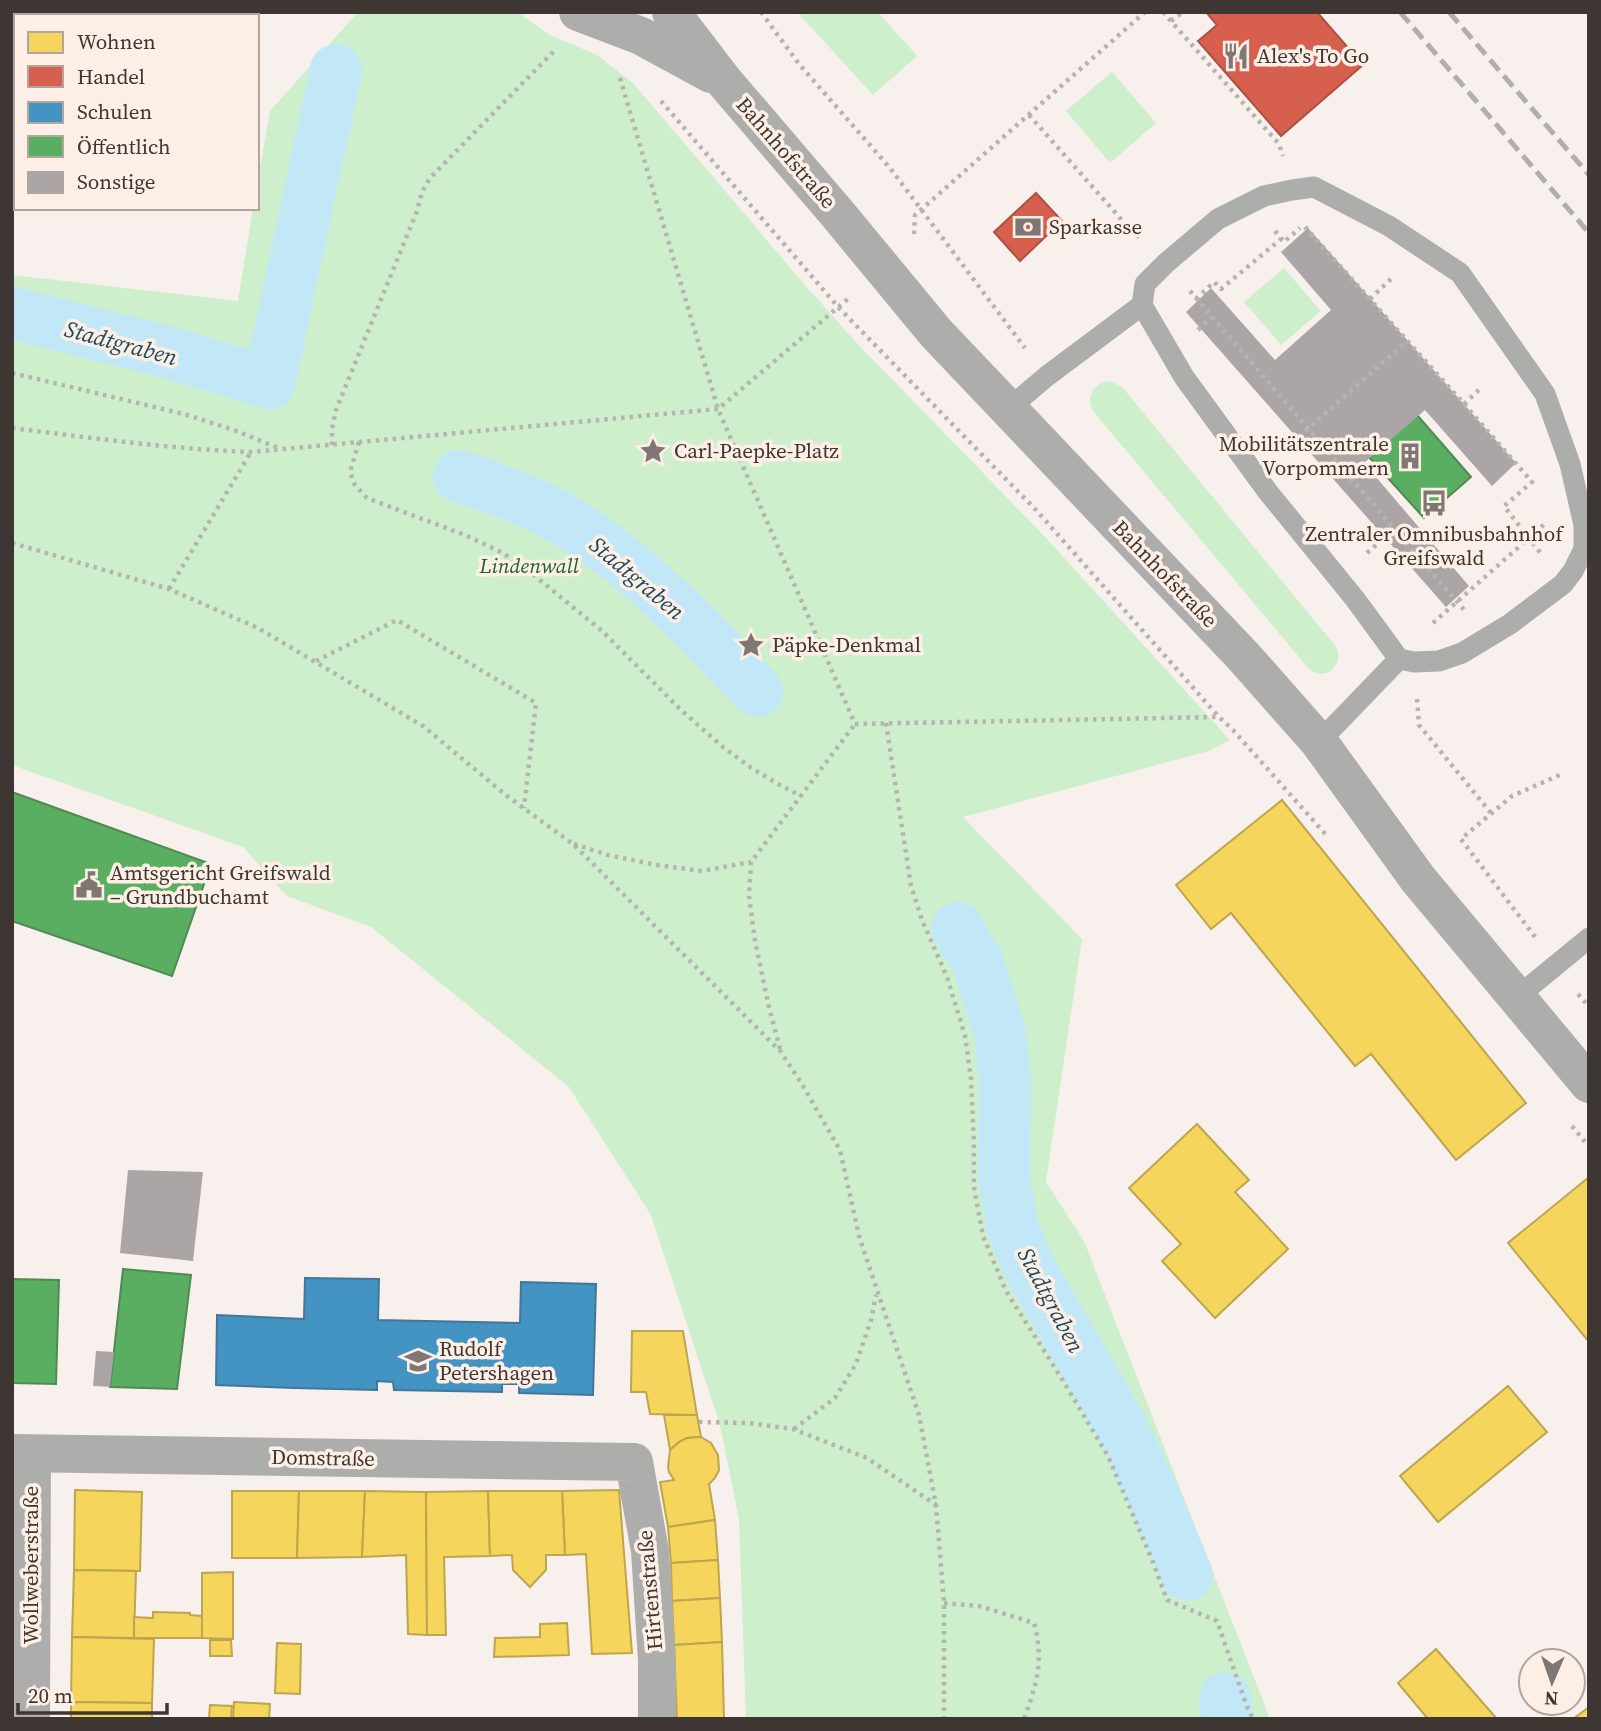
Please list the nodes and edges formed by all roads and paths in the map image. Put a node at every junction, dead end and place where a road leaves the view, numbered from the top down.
1 (671, 12) edge
2 (761, 12) edge
3 (1145, 12) edge
4 (1163, 12) edge
5 (1183, 12) edge
6 (1171, 21) junction
7 (571, 27) edge
8 (618, 72) dead end
9 (723, 80) junction
10 (660, 100) dead end
11 (1029, 115) junction
12 (1292, 190) junction
13 (921, 209) junction
14 (1275, 231) dead end
15 (1281, 239) junction
16 (1166, 263) junction
17 (1391, 279) dead end
18 (1196, 299) junction
19 (1370, 299) junction
20 (1142, 306) junction
21 (839, 308) junction
22 (1212, 317) junction
23 (1195, 333) dead end
24 (1407, 341) junction
25 (12, 373) edge
26 (1047, 376) junction
27 (1482, 387) dead end
28 (1464, 404) junction
29 (718, 409) junction
30 (1008, 409) junction
31 (12, 428) edge
32 (1308, 429) junction
33 (359, 442) junction
34 (332, 445) junction
35 (1286, 448) dead end
36 (282, 450) junction
37 (251, 452) junction
38 (1553, 516) dead end
39 (1394, 529) junction
40 (1529, 538) junction
41 (12, 543) edge
42 (1367, 553) dead end
43 (1546, 560) dead end
44 (169, 589) junction
45 (1457, 601) junction
46 (1472, 619) dead end
47 (1424, 630) dead end
48 (1399, 659) junction
49 (315, 661) junction
50 (1219, 717) junction
51 (886, 723) junction
52 (855, 724) junction
53 (1419, 725) dead end
54 (1233, 730) dead end
55 (1319, 742) junction
56 (1562, 774) dead end
57 (801, 796) junction
58 (524, 808) junction
59 (1491, 813) junction
60 (573, 844) junction
61 (751, 862) junction
62 (1589, 938) edge
63 (1556, 965) junction
64 (1517, 998) junction
65 (1589, 1007) edge
66 (781, 1052) junction
67 (1589, 1084) edge
68 (877, 1293) junction
69 (699, 1422) dead end
70 (793, 1429) junction
71 (22, 1453) edge
72 (634, 1462) joint
73 (936, 1504) junction
74 (944, 1603) junction
75 (31, 1719) edge
76 (657, 1719) edge
77 (944, 1719) edge
78 (1024, 1719) edge
79 (1253, 1719) edge

1 - 9 street, Bahnhofstraße
2 - 13 path
3 - 11 path
4 - 6 path
5 - 6 path
6 - 12 path
7 - 9 street, Bahnhofstraße
7 - 34 path
8 - 29 path
9 - 30 street, Bahnhofstraße
10 - 21 path
11 - 13 path
11 - 16 path
12 - 16 lane
12 - 48 lane
13 - 26 path
14 - 15 path
15 - 18 path
15 - 19 path
16 - 18 path
16 - 20 lane
17 - 19 path
18 - 22 path
19 - 24 path
20 - 26 lane
20 - 48 lane
21 - 29 path
21 - 50 path
22 - 23 path
22 - 32 path
24 - 28 path
24 - 32 path
25 - 36 path
26 - 30 lane
27 - 28 path
28 - 40 path
29 - 33 path
29 - 52 path
30 - 55 street, Bahnhofstraße
31 - 37 path
32 - 35 path
32 - 39 path
33 - 34 path
33 - 57 path
34 - 36 path
36 - 37 path
37 - 44 path
38 - 40 path
39 - 42 path
39 - 45 path
40 - 43 path
40 - 45 path
41 - 44 path
44 - 49 path
45 - 46 path
45 - 47 path
48 - 55 lane
49 - 58 path
49 - 58 path
50 - 51 path
50 - 54 path
51 - 52 path
51 - 79 path
52 - 57 path
53 - 59 path
55 - 64 street, Bahnhofstraße
56 - 59 path
57 - 61 path
58 - 60 path
59 - 63 path
60 - 61 path
60 - 66 path
61 - 66 path
62 - 63 lane
63 - 64 lane
63 - 65 path
64 - 67 street, Bahnhofstraße
66 - 68 path
68 - 70 path
68 - 73 path
69 - 70 path
70 - 73 path
71 - 72 street, Domstraße
71 - 75 street, Wollweberstraße
72 - 76 street, Hirtenstraße
73 - 74 path
74 - 77 path
74 - 78 path

